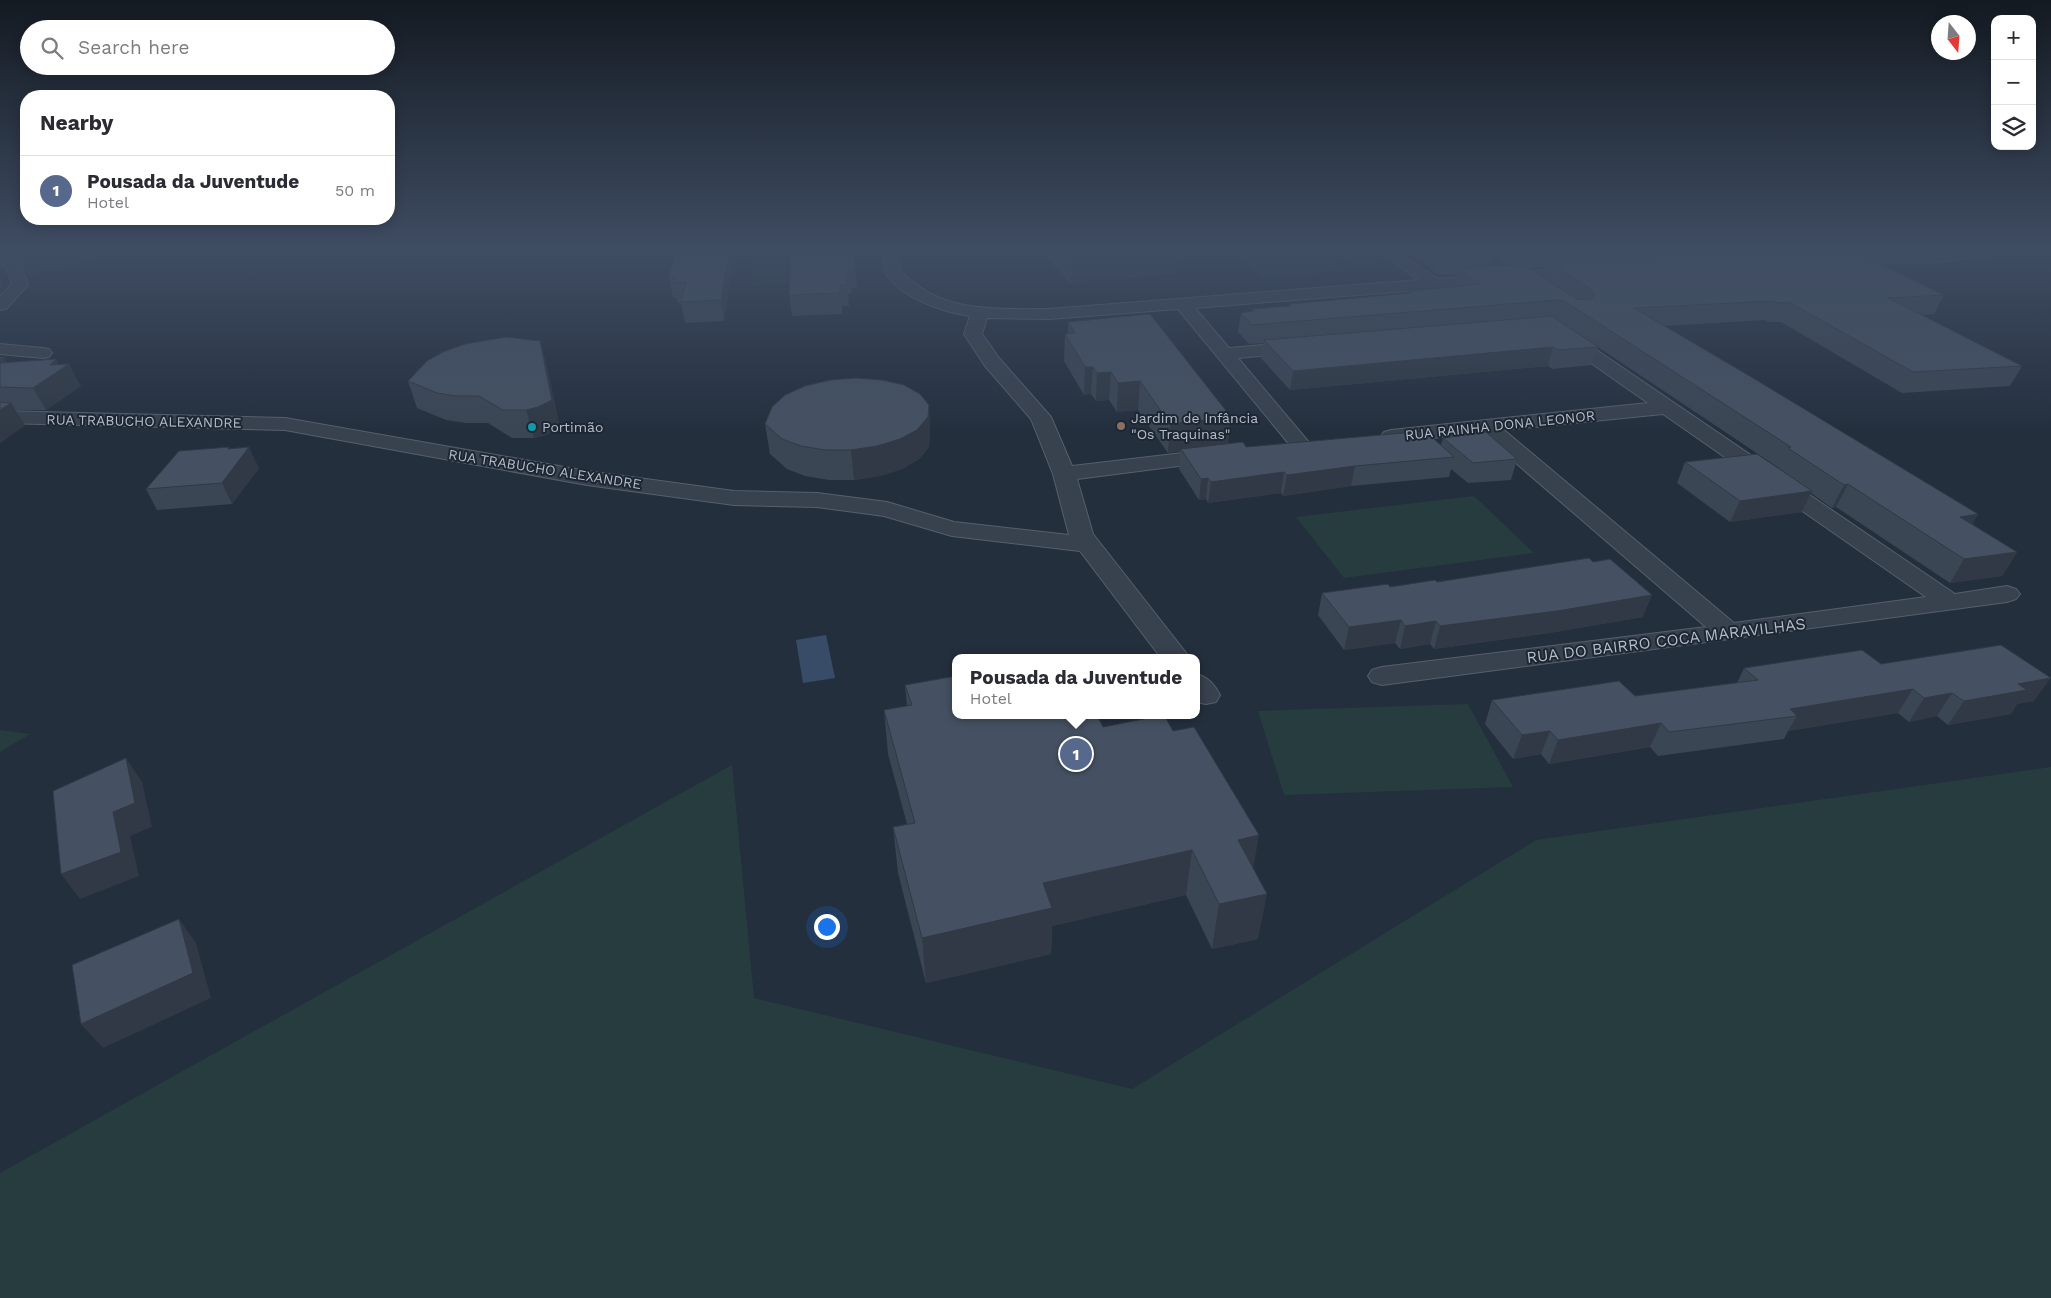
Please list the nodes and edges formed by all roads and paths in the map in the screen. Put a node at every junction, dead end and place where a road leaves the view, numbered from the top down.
1 (980, 312) joint
2 (1076, 312) edge
3 (1190, 312) edge
4 (1551, 326) edge
5 (1323, 345) edge
6 (0, 349) edge
7 (43, 353) dead end
8 (1224, 354) junction
9 (1668, 407) junction
10 (0, 417) edge
11 (1486, 426) junction
12 (1369, 438) edge
13 (1301, 446) edge
14 (1232, 454) edge
15 (1064, 474) junction
16 (1087, 544) junction
17 (2007, 594) dead end
18 (1950, 602) junction
19 (1728, 632) junction
20 (1173, 654) edge
21 (1382, 676) dead end

1 - 2 street
1 - 15 street
3 - 8 street
4 - 9 street
5 - 8 street
6 - 7 street
8 - 13 street
9 - 11 street, RUA RAINHA DONA LEONOR
9 - 18 street
10 - 16 street, RUA TRABUCHO ALEXANDRE
11 - 12 street, RUA RAINHA DONA LEONOR
11 - 19 street
14 - 15 street
15 - 16 street
16 - 20 street
17 - 18 street, RUA DO BAIRRO COCA MARAVILHAS
18 - 19 street, RUA DO BAIRRO COCA MARAVILHAS
19 - 21 street, RUA DO BAIRRO COCA MARAVILHAS

